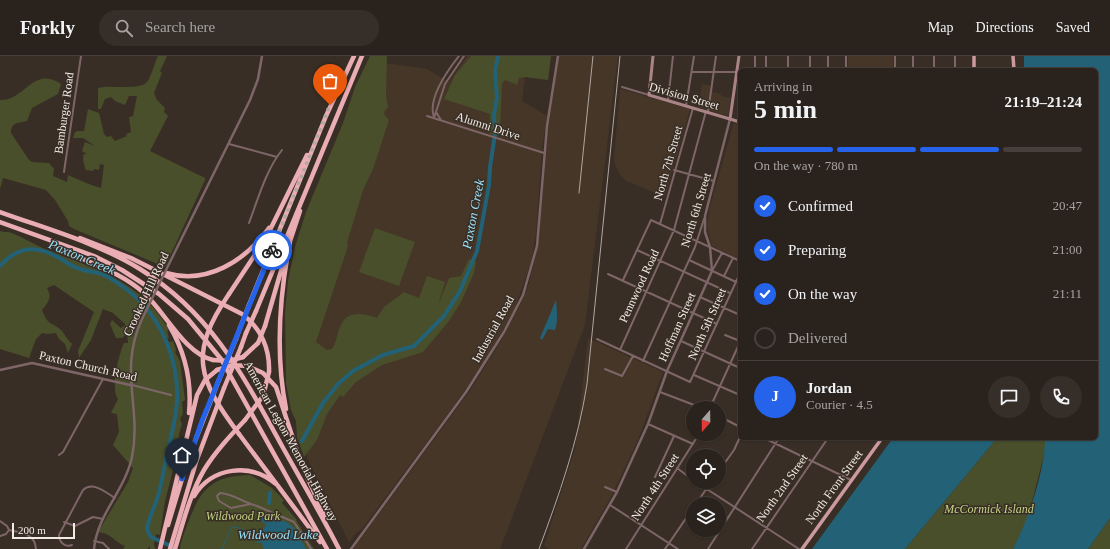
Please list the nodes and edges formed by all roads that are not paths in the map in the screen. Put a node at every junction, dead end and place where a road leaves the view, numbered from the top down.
1 (81, 56) edge
2 (262, 56) edge
3 (354, 56) edge
4 (362, 56) edge
5 (459, 56) edge
6 (464, 56) edge
7 (558, 56) edge
8 (653, 56) edge
9 (673, 56) edge
10 (694, 56) edge
11 (716, 56) edge
12 (739, 56) edge
13 (755, 56) edge
14 (766, 56) edge
15 (788, 56) edge
16 (810, 56) edge
17 (828, 56) edge
18 (846, 56) edge
19 (895, 56) edge
20 (913, 56) edge
21 (934, 56) edge
22 (955, 56) edge
23 (974, 56) edge
24 (1013, 56) edge
25 (738, 68) edge
26 (755, 68) edge
27 (766, 68) edge
28 (788, 68) edge
29 (810, 68) edge
30 (828, 68) edge
31 (846, 68) edge
32 (895, 68) edge
33 (913, 68) edge
34 (934, 68) edge
35 (955, 68) edge
36 (974, 68) edge
37 (1014, 68) edge
38 (692, 72) junction
39 (714, 72) junction
40 (738, 72) edge
41 (622, 87) dead end
42 (649, 95) junction
43 (668, 101) junction
44 (686, 106) junction
45 (693, 108) junction
46 (432, 111) junction
47 (436, 112) junction
48 (707, 112) junction
49 (434, 118) junction
50 (730, 119) junction
51 (442, 120) junction
52 (738, 121) edge
53 (321, 127) junction
54 (229, 144) junction
55 (282, 150) dead end
56 (544, 153) junction
57 (277, 156) junction
58 (674, 170) junction
59 (64, 172) dead end
60 (689, 174) junction
61 (714, 181) junction
62 (307, 188) junction
63 (0, 212) edge
64 (279, 213) junction
65 (705, 216) junction
66 (0, 222) edge
67 (249, 223) dead end
68 (660, 224) junction
69 (50, 230) junction
70 (674, 230) junction
71 (43, 238) junction
72 (697, 241) junction
73 (290, 242) junction
74 (710, 247) junction
75 (637, 250) junction
76 (722, 252) junction
77 (733, 258) junction
78 (689, 260) junction
79 (738, 260) edge
80 (660, 261) junction
81 (155, 270) junction
82 (712, 270) junction
83 (684, 272) junction
84 (608, 274) dead end
85 (724, 276) junction
86 (738, 278) edge
87 (623, 280) junction
88 (736, 282) junction
89 (707, 283) junction
90 (646, 291) junction
91 (730, 294) junction
92 (700, 297) junction
93 (670, 302) junction
94 (724, 308) junction
95 (159, 310) junction
96 (694, 313) junction
97 (738, 314) edge
98 (717, 324) junction
99 (725, 335) dead end
100 (597, 339) dead end
101 (681, 341) junction
102 (738, 341) edge
103 (738, 346) edge
104 (620, 350) junction
105 (704, 351) junction
106 (633, 356) junction
107 (643, 360) junction
108 (730, 363) junction
109 (738, 367) edge
110 (605, 369) dead end
111 (0, 370) edge
112 (667, 371) junction
113 (694, 375) junction
114 (103, 379) junction
115 (130, 385) junction
116 (720, 386) junction
117 (659, 391) junction
118 (738, 394) edge
119 (171, 396) dead end
120 (713, 401) edge
121 (686, 402) edge
122 (726, 419) edge
123 (648, 424) junction
124 (738, 425) edge
125 (187, 431) junction
126 (674, 436) junction
127 (294, 440) junction
128 (739, 440) edge
129 (768, 440) edge
130 (777, 440) edge
131 (827, 440) edge
132 (880, 440) edge
133 (695, 441) edge
134 (775, 443) junction
135 (693, 444) junction
136 (59, 455) dead end
137 (726, 461) edge
138 (812, 461) junction
139 (677, 468) junction
140 (686, 475) edge
141 (655, 477) dead end
142 (850, 480) junction
143 (605, 487) dead end
144 (281, 489) junction
145 (708, 489) edge
146 (617, 492) junction
147 (115, 498) junction
148 (251, 504) junction
149 (610, 505) junction
150 (189, 506) junction
151 (735, 507) junction
152 (686, 518) edge
153 (103, 519) junction
154 (0, 521) edge
155 (64, 522) junction
156 (641, 525) junction
157 (766, 527) junction
158 (9, 530) junction
159 (0, 536) edge
160 (163, 540) junction
161 (94, 541) junction
162 (668, 543) junction
163 (72, 545) dead end
164 (174, 546) edge
165 (161, 548) edge
166 (36, 549) edge
167 (94, 549) edge
168 (109, 549) edge
169 (170, 549) edge
170 (311, 549) edge
171 (324, 549) edge
172 (327, 549) edge
173 (340, 549) edge
174 (350, 549) edge
175 (584, 549) edge
176 (626, 549) edge
177 (665, 549) edge
178 (678, 549) edge
179 (708, 549) edge
180 (752, 549) edge
181 (798, 549) edge
182 (802, 549) edge

1 - 59 street, Bamburger Road
2 - 54 street, Crooked Hill Road
3 - 53 highway
4 - 62 highway
5 - 46 street
6 - 47 street
7 - 56 street, Industrial Road
8 - 42 main road
9 - 43 street
10 - 38 street
11 - 39 street, Pennwood Road
12 - 25 main road, North 6th Street
13 - 26 street
14 - 27 street
15 - 28 street
16 - 29 street
17 - 30 street
18 - 31 street
19 - 32 street
20 - 33 street
21 - 34 street
22 - 35 street
23 - 36 main road
24 - 37 main road
38 - 39 street
38 - 44 street
39 - 40 street
39 - 48 street, Pennwood Road
40 - 50 main road, North 6th Street
41 - 42 street, Division Street
42 - 43 main road, Division Street
43 - 44 main road, Division Street
44 - 45 main road, Division Street
45 - 48 main road, Division Street
45 - 58 street, North 7th Street
46 - 49 street
46 - 49 street, Alumni Drive
47 - 49 street
47 - 51 street
48 - 50 main road, Division Street
48 - 60 street, Pennwood Road
49 - 51 street, Alumni Drive
50 - 52 main road, Division Street
50 - 61 street, North 6th Street
51 - 56 street, Alumni Drive
53 - 64 highway
53 - 160 highway, bridge
54 - 57 street
54 - 115 street, Crooked Hill Road, bridge
55 - 57 street
56 - 174 street, Industrial Road
57 - 67 street
58 - 60 street
58 - 68 street, North 7th Street
60 - 61 street
60 - 70 street, Pennwood Road
61 - 65 street, North 6th Street
62 - 73 highway
62 - 164 highway, bridge
63 - 69 highway, American Legion Memorial Highway
64 - 81 highway
64 - 144 highway, bridge
65 - 72 street, North 6th Street
65 - 74 street, Hoffman Street
66 - 71 highway, American Legion Memorial Highway
68 - 70 street
68 - 75 street
69 - 81 highway
69 - 173 highway, American Legion Memorial Highway
70 - 72 street
70 - 80 street, Pennwood Road
71 - 95 highway
71 - 172 highway, American Legion Memorial Highway
72 - 74 street
72 - 78 street, North 6th Street
73 - 95 highway, bridge
73 - 127 highway
74 - 76 street
74 - 82 street, Hoffman Street
75 - 80 street
75 - 87 street
76 - 77 street
76 - 82 street, Hoffman Street
77 - 79 street
77 - 85 street
78 - 82 street
78 - 83 street, North 6th Street
80 - 83 street
80 - 90 street, Pennwood Road
81 - 150 highway, bridge
82 - 85 street
82 - 89 street, Hoffman Street
83 - 89 street
83 - 93 street, North 6th Street
84 - 87 street
85 - 88 street
86 - 88 street, North 5th Street
87 - 90 street
88 - 91 street, North 5th Street
89 - 91 street
89 - 92 street, Hoffman Street
90 - 93 street
90 - 104 street, Pennwood Road
91 - 94 street, North 5th Street
92 - 94 street
92 - 96 street, Hoffman Street
93 - 96 street
93 - 107 street, North 6th Street
94 - 97 street
94 - 98 street, North 5th Street
95 - 125 highway
96 - 98 street
96 - 101 street, Hoffman Street
98 - 105 street, North 5th Street
99 - 102 street
100 - 104 street
101 - 105 street
101 - 112 street, Hoffman Street
103 - 108 street
104 - 106 street
105 - 108 street
105 - 113 street, North 5th Street
106 - 107 street
106 - 110 street
107 - 112 street
108 - 109 street
108 - 116 street
111 - 114 street, Paxton Church Road
112 - 113 street, North 5th Street
112 - 117 street, Hoffman Street
113 - 116 street
114 - 115 street, Paxton Church Road
114 - 136 street
115 - 119 street, Paxton Church Road
115 - 147 street, Crooked Hill Road
116 - 118 street
116 - 120 street
117 - 121 street
117 - 123 street
122 - 124 street
123 - 126 street
123 - 146 street
125 - 127 highway, bridge
125 - 160 highway
126 - 135 street
126 - 141 street
127 - 173 highway
128 - 137 street
129 - 134 street
130 - 134 street
131 - 138 street, North 2nd Street
132 - 142 main road, North Front Street
133 - 135 street, North 4th Street
134 - 138 street
134 - 151 street
135 - 139 street, North 4th Street
138 - 142 street
138 - 157 street, North 2nd Street
139 - 140 street
139 - 156 street, North 4th Street
142 - 182 main road, North Front Street
143 - 146 street
144 - 150 highway
144 - 171 highway
145 - 151 street
146 - 149 street
147 - 153 street, Crooked Hill Road
147 - 155 street
148 - 148 street
148 - 170 street
149 - 156 street
149 - 175 street
150 - 164 highway
151 - 157 street
151 - 179 street
152 - 162 street
153 - 155 street
153 - 161 street, Crooked Hill Road
154 - 158 street
155 - 163 street
156 - 162 street
156 - 176 street, North 4th Street
157 - 180 street, North 2nd Street
157 - 181 street
158 - 159 street
158 - 166 street
160 - 165 highway
161 - 167 street, Crooked Hill Road
161 - 168 street
162 - 177 street
162 - 178 street
164 - 169 highway

